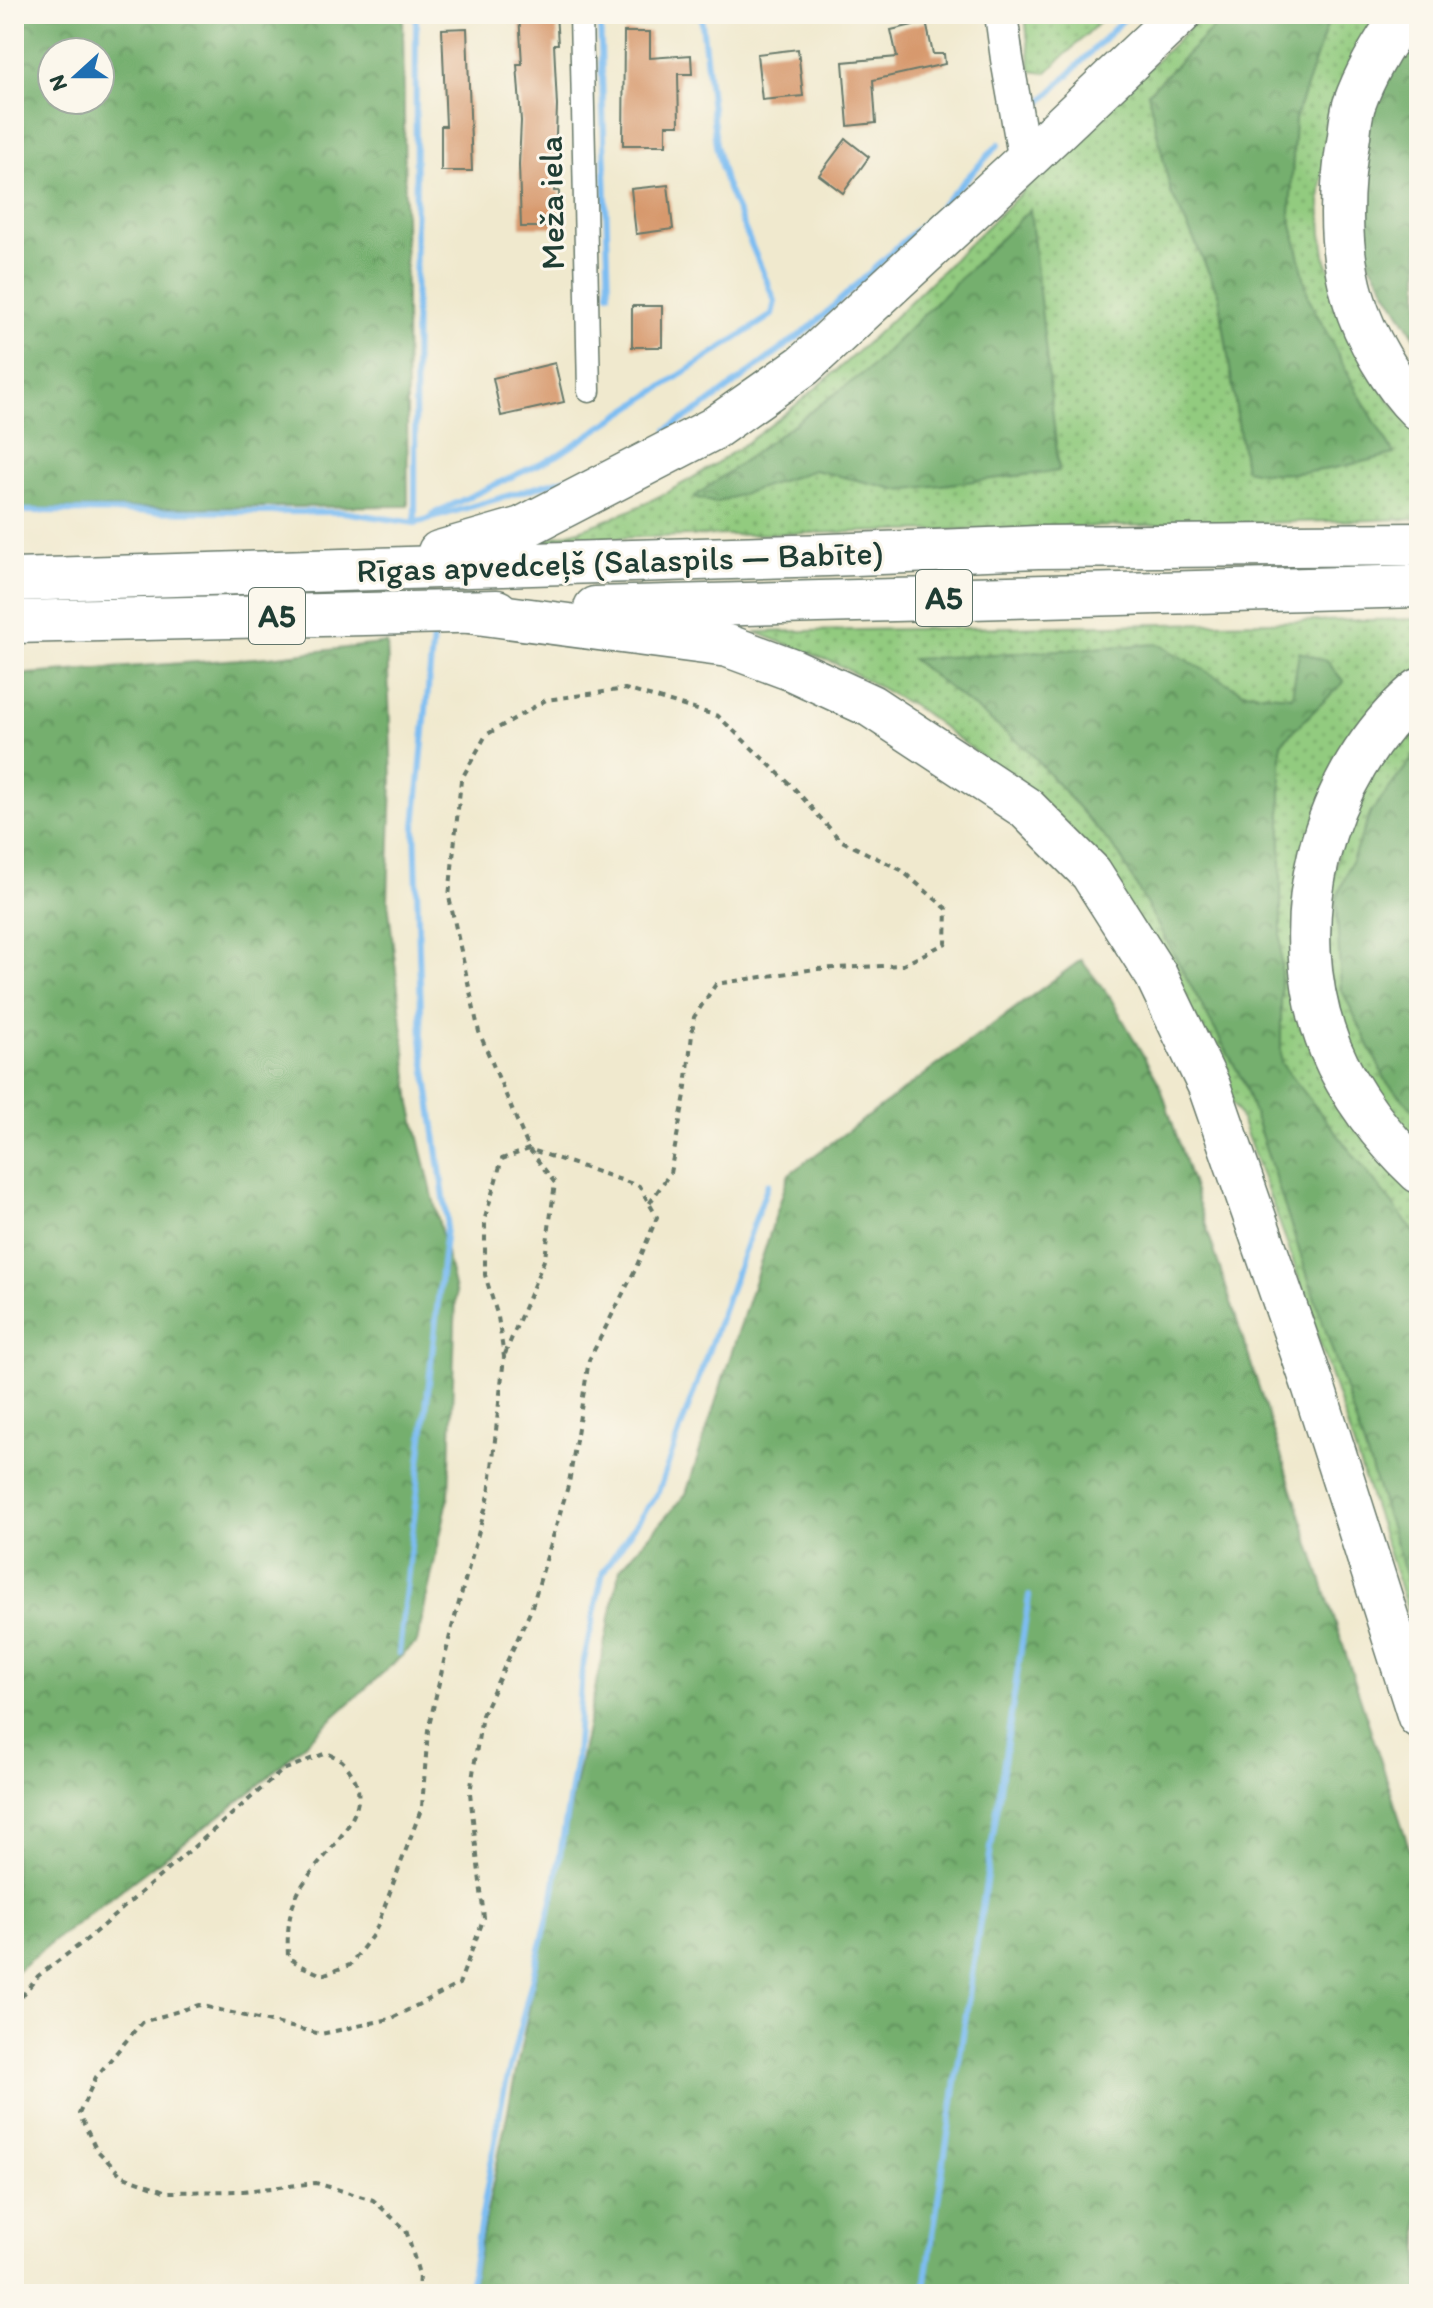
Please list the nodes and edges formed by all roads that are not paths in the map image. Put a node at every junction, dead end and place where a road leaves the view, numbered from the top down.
1 (581, 14) edge
2 (1001, 14) edge
3 (1180, 14) edge
4 (1404, 14) edge
5 (1025, 161) junction
6 (589, 391) dead end
7 (1419, 410) edge
8 (1419, 544) edge
9 (354, 570) junction
10 (14, 580) edge
11 (1419, 586) edge
12 (469, 612) junction
13 (14, 622) edge
14 (1419, 690) edge
15 (1419, 1172) edge
16 (1419, 1717) edge

1 - 6 street, Meža iela
2 - 5 street
3 - 5 highway
4 - 7 highway
5 - 9 highway
8 - 9 highway, Rīgas apvedceļš (Salaspils — Babīte) / A5
9 - 10 highway, Rīgas apvedceļš (Salaspils — Babīte) / A5
11 - 12 highway, Rīgas apvedceļš (Salaspils — Babīte) / A5
12 - 13 highway, Rīgas apvedceļš (Salaspils — Babīte) / A5
12 - 16 highway
14 - 15 highway

